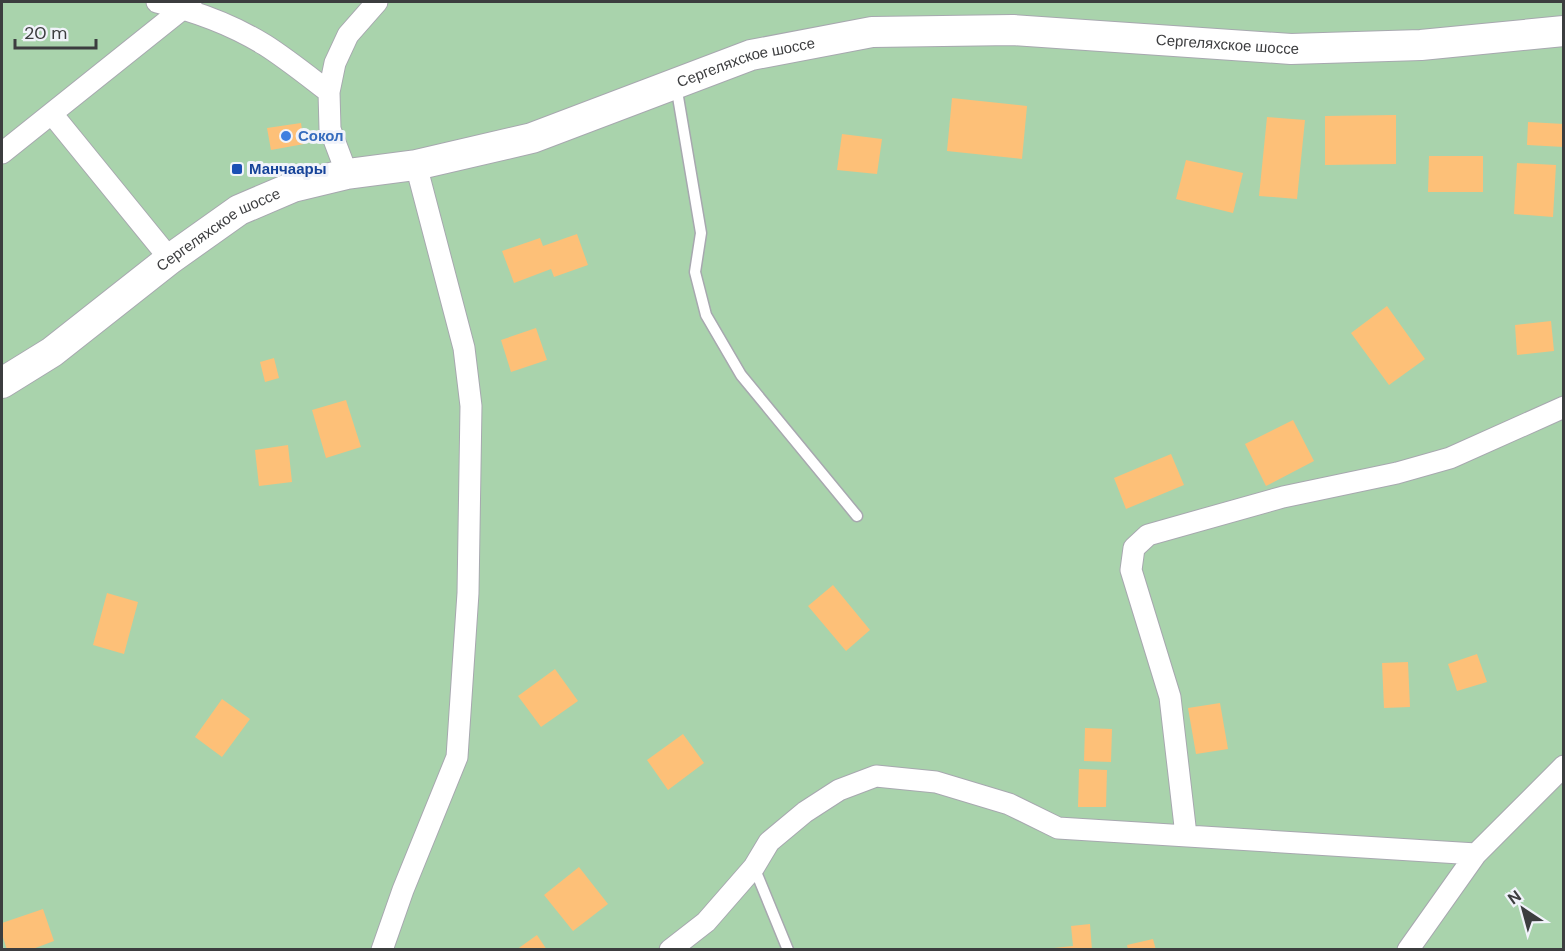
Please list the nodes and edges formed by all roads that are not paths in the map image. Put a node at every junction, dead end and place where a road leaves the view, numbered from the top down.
1 (157, 2) edge
2 (376, 2) edge
3 (188, 5) edge
4 (1563, 31) edge
5 (676, 84) junction
6 (329, 92) junction
7 (52, 114) junction
8 (2, 153) edge
9 (416, 165) junction
10 (347, 174) junction
11 (170, 259) junction
12 (2, 383) edge
13 (1563, 407) edge
14 (856, 516) dead end
15 (1563, 766) edge
16 (1186, 835) junction
17 (1476, 854) junction
18 (754, 867) junction
19 (382, 950) edge
20 (670, 950) edge
21 (788, 950) edge
22 (1408, 950) edge

1 - 3 street
2 - 6 street
3 - 6 street
3 - 7 street
4 - 5 main road, Сергеляхское шоссе
5 - 9 main road, Сергеляхское шоссе
5 - 14 lane
6 - 10 street
7 - 8 street
7 - 11 street
9 - 10 main road, Сергеляхское шоссе
9 - 19 street
10 - 11 main road, Сергеляхское шоссе
11 - 12 main road, Сергеляхское шоссе
13 - 16 street
15 - 17 street
16 - 17 street
16 - 18 street
17 - 22 street
18 - 20 street
18 - 21 lane

